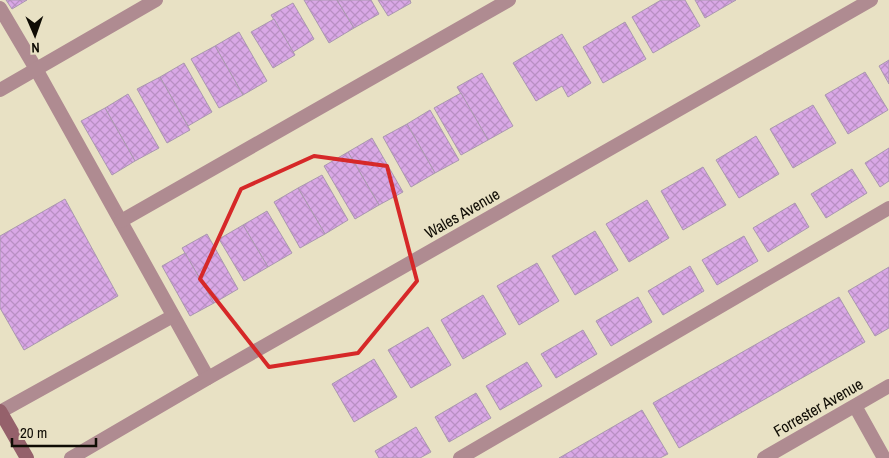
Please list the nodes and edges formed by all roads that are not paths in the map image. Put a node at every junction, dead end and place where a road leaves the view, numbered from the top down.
1 (156, 0) edge
2 (509, 0) edge
3 (872, 0) edge
4 (0, 8) edge
5 (36, 69) junction
6 (0, 90) edge
7 (889, 208) edge
8 (121, 221) junction
9 (173, 316) junction
10 (208, 378) junction
11 (889, 386) edge
12 (854, 406) junction
13 (0, 411) edge
14 (27, 458) edge
15 (71, 458) edge
16 (460, 458) edge
17 (764, 458) edge
18 (884, 458) edge

1 - 5 street
2 - 8 street
3 - 10 street, Wales Avenue
4 - 5 street
5 - 6 street
5 - 8 street
7 - 16 street
8 - 9 street
9 - 10 street
9 - 13 street
10 - 15 street, Wales Avenue
11 - 12 street, Forrester Avenue
12 - 17 street, Forrester Avenue
12 - 18 street
13 - 14 main road

